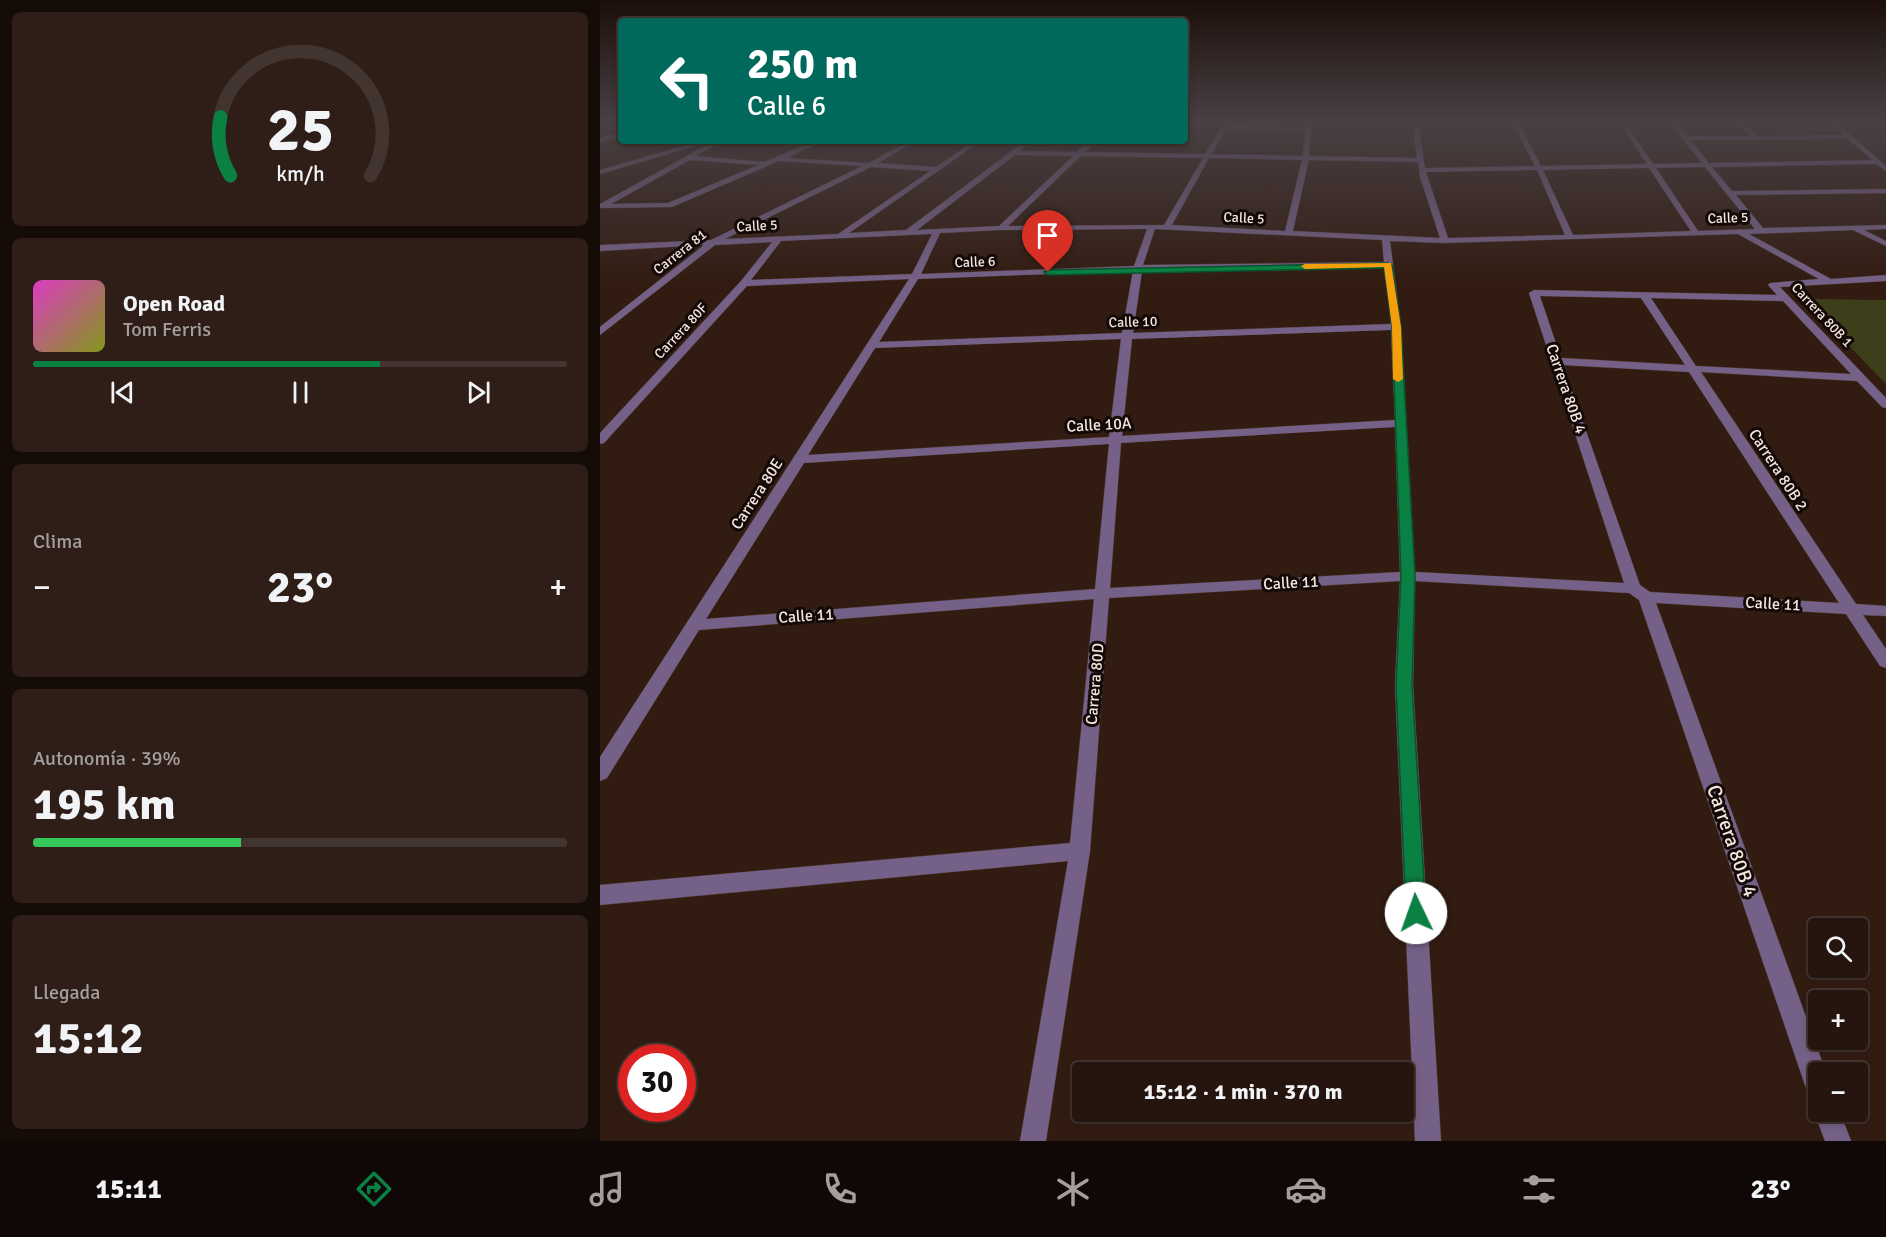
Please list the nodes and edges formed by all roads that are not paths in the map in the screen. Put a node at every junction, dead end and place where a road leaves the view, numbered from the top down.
1 (658, 175) edge
2 (738, 175) edge
3 (849, 175) edge
4 (929, 175) edge
5 (984, 175) edge
6 (1056, 175) edge
7 (1195, 175) edge
8 (1302, 175) edge
9 (1425, 175) edge
10 (1542, 175) edge
11 (1656, 175) edge
12 (1715, 175) edge
13 (1886, 191) edge
14 (1729, 193) junction
15 (600, 206) edge
16 (1160, 227) junction
17 (1886, 227) edge
18 (1000, 228) junction
19 (1854, 228) junction
20 (938, 230) junction
21 (1739, 231) junction
22 (1761, 231) junction
23 (909, 232) junction
24 (1696, 233) junction
25 (1288, 234) junction
26 (842, 235) junction
27 (1569, 235) junction
28 (779, 238) junction
29 (1386, 239) junction
30 (1445, 241) junction
31 (712, 242) junction
32 (1886, 244) edge
33 (600, 248) edge
34 (1388, 265) junction
35 (1138, 268) junction
36 (914, 278) junction
37 (1886, 278) edge
38 (1827, 280) junction
39 (744, 284) junction
40 (1644, 295) junction
41 (1784, 298) junction
42 (1396, 327) junction
43 (600, 332) edge
44 (1127, 336) junction
45 (871, 345) junction
46 (1557, 361) junction
47 (1692, 367) junction
48 (1860, 378) junction
49 (1886, 405) edge
50 (1400, 423) junction
51 (600, 440) edge
52 (1115, 441) junction
53 (799, 459) junction
54 (1408, 576) junction
55 (1640, 592) junction
56 (1103, 593) junction
57 (1849, 608) junction
58 (1886, 611) edge
59 (693, 625) junction
60 (1886, 662) edge
61 (600, 773) edge
62 (1080, 851) junction
63 (600, 896) edge
64 (1810, 1062) edge
65 (1831, 1122) edge
66 (1033, 1141) edge
67 (1428, 1141) edge
68 (1838, 1141) edge

1 - 15 street
2 - 15 street
3 - 31 street, Carrera 81
4 - 26 street
5 - 23 street
6 - 18 street
7 - 16 street, Carrera 80D
8 - 25 street
9 - 30 street
10 - 27 street
11 - 24 street
12 - 14 street
13 - 14 street
14 - 22 street
16 - 18 street, Calle 5
16 - 25 street, Calle 5
16 - 35 street, Carrera 80D
17 - 19 street, Calle 5
18 - 20 street, Calle 5
19 - 22 street, Calle 5
19 - 32 street
20 - 23 street, Calle 5
20 - 36 street, Carrera 80E
21 - 22 street, Calle 5
21 - 24 street, Calle 5
21 - 38 street
23 - 26 street, Calle 5
24 - 27 street, Calle 5
25 - 29 street, Calle 5
26 - 28 street, Calle 5
27 - 30 street, Calle 5
28 - 31 street, Calle 5
28 - 39 street, Carrera 80F
29 - 30 street, Calle 5
29 - 34 street
31 - 33 street, Calle 5
31 - 43 street, Carrera 81
34 - 35 street, Calle 6
34 - 42 street
35 - 36 street, Calle 6
35 - 44 street, Carrera 80D
36 - 39 street, Calle 6
36 - 45 street, Carrera 80E
37 - 38 street
38 - 41 street, Carrera 80B 1
39 - 51 street, Carrera 80F
40 - 41 street
40 - 46 street, Carrera 80B 4
40 - 47 street, Carrera 80B 2
41 - 48 street, Carrera 80B 1
42 - 44 street, Calle 10
42 - 50 street
44 - 45 street, Calle 10
44 - 52 street, Carrera 80D
45 - 53 street, Carrera 80E
46 - 47 street
46 - 55 street, Carrera 80B 4
47 - 48 street
47 - 57 street, Carrera 80B 2
48 - 49 street, Carrera 80B 1
50 - 52 street, Calle 10A
50 - 54 street
52 - 53 street, Calle 10A
52 - 56 street, Carrera 80D
53 - 59 street, Carrera 80E
54 - 55 street, Calle 11
54 - 56 street, Calle 11
54 - 67 street
55 - 57 street, Calle 11
55 - 64 street, Carrera 80B 4
56 - 59 street, Calle 11
56 - 62 street, Carrera 80D
57 - 58 street, Calle 11
57 - 60 street, Carrera 80B 2
59 - 61 street, Carrera 80E
62 - 63 street
62 - 66 street, Carrera 80D
65 - 68 street

